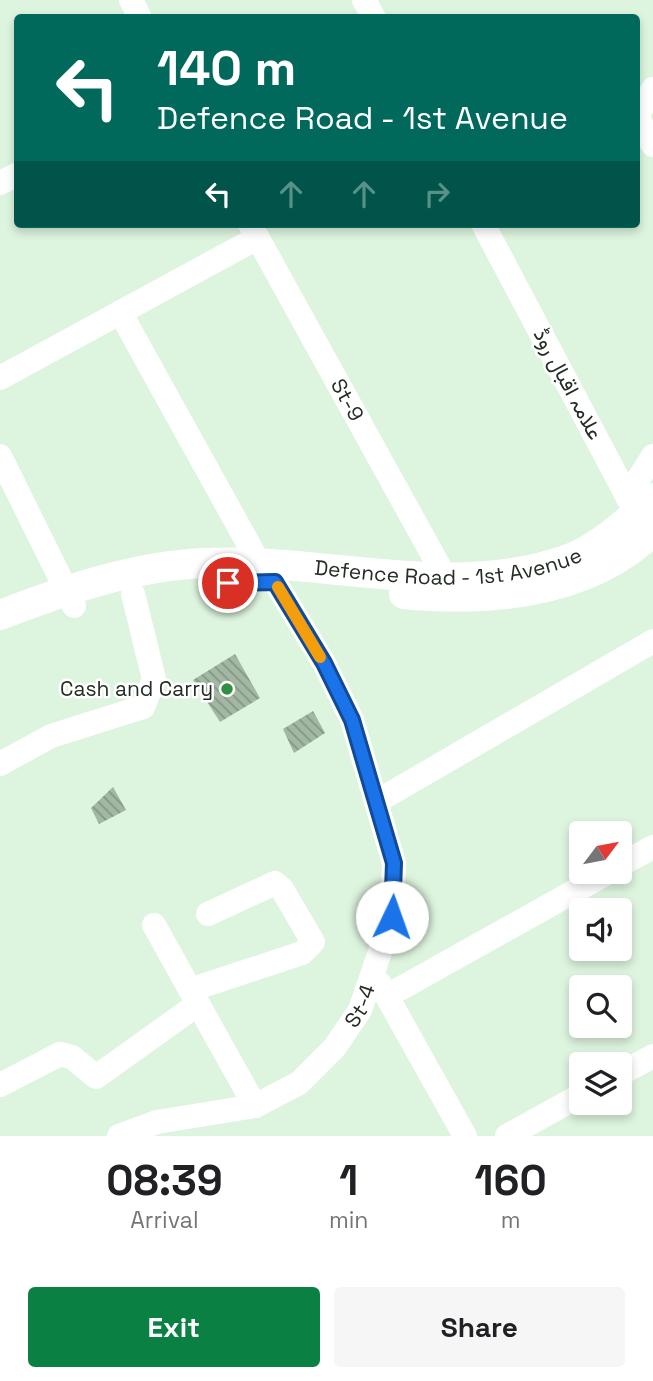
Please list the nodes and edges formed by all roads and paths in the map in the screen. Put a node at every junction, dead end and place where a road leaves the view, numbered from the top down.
1 (653, 89) edge
2 (640, 111) edge
3 (640, 121) edge
4 (653, 145) edge
5 (485, 228) edge
6 (253, 231) edge
7 (120, 312) junction
8 (0, 378) edge
9 (0, 456) edge
10 (653, 457) edge
11 (645, 520) edge
12 (267, 573) junction
13 (445, 577) junction
14 (133, 594) junction
15 (71, 598) junction
16 (0, 615) edge
17 (0, 635) edge
18 (653, 641) edge
19 (0, 764) edge
20 (376, 802) junction
21 (653, 846) edge
22 (632, 858) edge
23 (588, 884) edge
24 (208, 914) dead end
25 (154, 925) dead end
26 (373, 972) junction
27 (387, 996) junction
28 (194, 997) junction
29 (653, 1056) edge
30 (632, 1067) edge
31 (0, 1085) edge
32 (569, 1102) edge
33 (255, 1106) junction
34 (119, 1136) edge
35 (465, 1136) edge
36 (507, 1136) edge

1 - 2 street
3 - 4 street
5 - 11 street, علامہ اقبال روڈ
6 - 7 street
6 - 13 street, St-9
7 - 8 street
7 - 12 street, St-4
9 - 15 street
10 - 11 street
11 - 12 main road, Defence Road - 1st Avenue
11 - 13 main road, Defence Road - 1st Avenue
12 - 13 main road, Defence Road - 1st Avenue
12 - 14 main road, Defence Road - 1st Avenue
12 - 15 main road, Defence Road - 1st Avenue
12 - 20 street, St-4
14 - 15 main road, Defence Road - 1st Avenue
14 - 19 street
15 - 16 main road, Defence Road - 1st Avenue
15 - 17 main road, Defence Road - 1st Avenue
18 - 20 street
20 - 26 street, St-4
21 - 22 street
23 - 27 street
24 - 28 street
25 - 28 street
26 - 27 street
26 - 33 street, St-4
27 - 35 street
28 - 31 street
28 - 33 street
29 - 30 street
32 - 36 street
33 - 34 street, St-4

